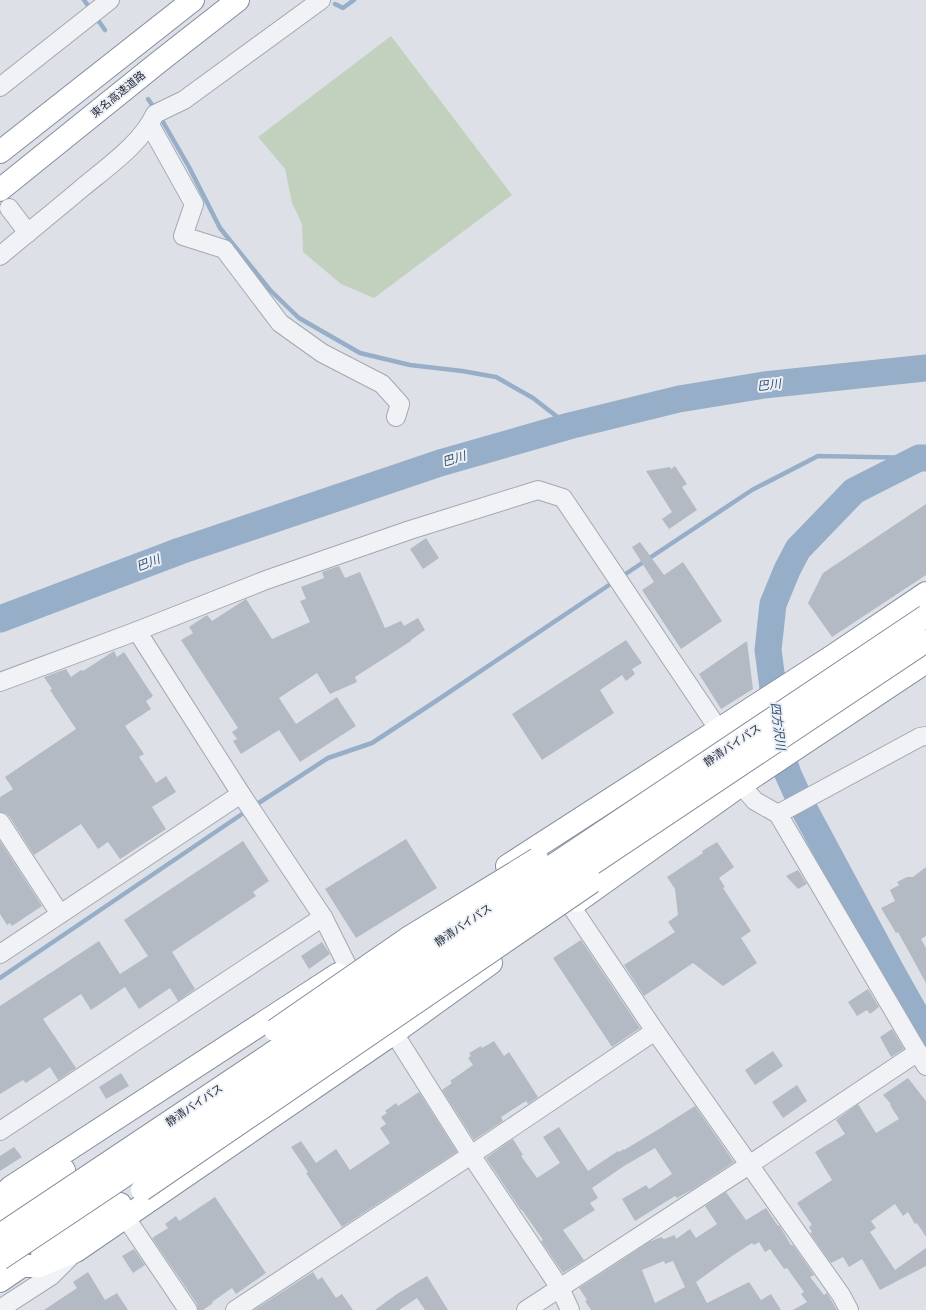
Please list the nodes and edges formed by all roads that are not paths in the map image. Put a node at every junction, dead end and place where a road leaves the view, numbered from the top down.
1 (110, 0) edge
2 (193, 0) edge
3 (238, 0) edge
4 (321, 0) edge
5 (0, 87) edge
6 (158, 116) junction
7 (0, 152) edge
8 (5, 199) edge
9 (28, 233) junction
10 (0, 256) edge
11 (396, 417) dead end
12 (926, 594) edge
13 (926, 616) edge
14 (137, 630) junction
15 (926, 641) edge
16 (926, 662) edge
17 (0, 682) edge
18 (714, 733) junction
19 (926, 736) edge
20 (712, 759) junction
21 (742, 764) junction
22 (741, 785) junction
23 (240, 794) junction
24 (782, 811) junction
25 (0, 822) edge
26 (571, 906) junction
27 (60, 914) junction
28 (323, 917) junction
29 (0, 954) edge
30 (348, 967) junction
31 (655, 1031) junction
32 (394, 1033) junction
33 (922, 1059) edge
34 (0, 1131) edge
35 (471, 1155) junction
36 (749, 1165) junction
37 (0, 1196) edge
38 (0, 1216) edge
39 (126, 1218) junction
40 (0, 1235) edge
41 (76, 1251) junction
42 (0, 1259) edge
43 (22, 1266) junction
44 (0, 1281) edge
45 (560, 1288) junction
46 (0, 1309) edge
47 (188, 1310) edge
48 (236, 1310) edge
49 (526, 1310) edge
50 (570, 1310) edge
51 (849, 1310) edge

1 - 5 street
2 - 7 highway
3 - 8 highway, 東名高速道路
4 - 6 street
6 - 9 street
6 - 11 street
8 - 9 street
9 - 10 street
12 - 18 highway
13 - 20 highway, 静清バイパス, bridge
14 - 17 street
14 - 18 street
14 - 23 street
15 - 21 highway, 静清バイパス, bridge
16 - 22 highway
18 - 22 street
18 - 30 highway
19 - 24 street
20 - 38 highway, bridge
20 - 40 highway, 静清バイパス, bridge
21 - 42 highway, 静清バイパス, bridge
21 - 43 highway, bridge
22 - 24 street
22 - 26 highway
23 - 27 street
23 - 28 street
24 - 33 street
25 - 27 street
26 - 31 street
26 - 32 highway
27 - 29 street
28 - 30 street
28 - 34 street
30 - 32 street
30 - 37 highway
31 - 35 street
31 - 36 street
32 - 35 street
32 - 39 highway
33 - 36 street
35 - 45 street
35 - 48 street
36 - 45 street
36 - 51 street
39 - 41 highway
39 - 47 street
41 - 43 highway
41 - 46 street
43 - 44 highway
45 - 49 street
45 - 50 street

